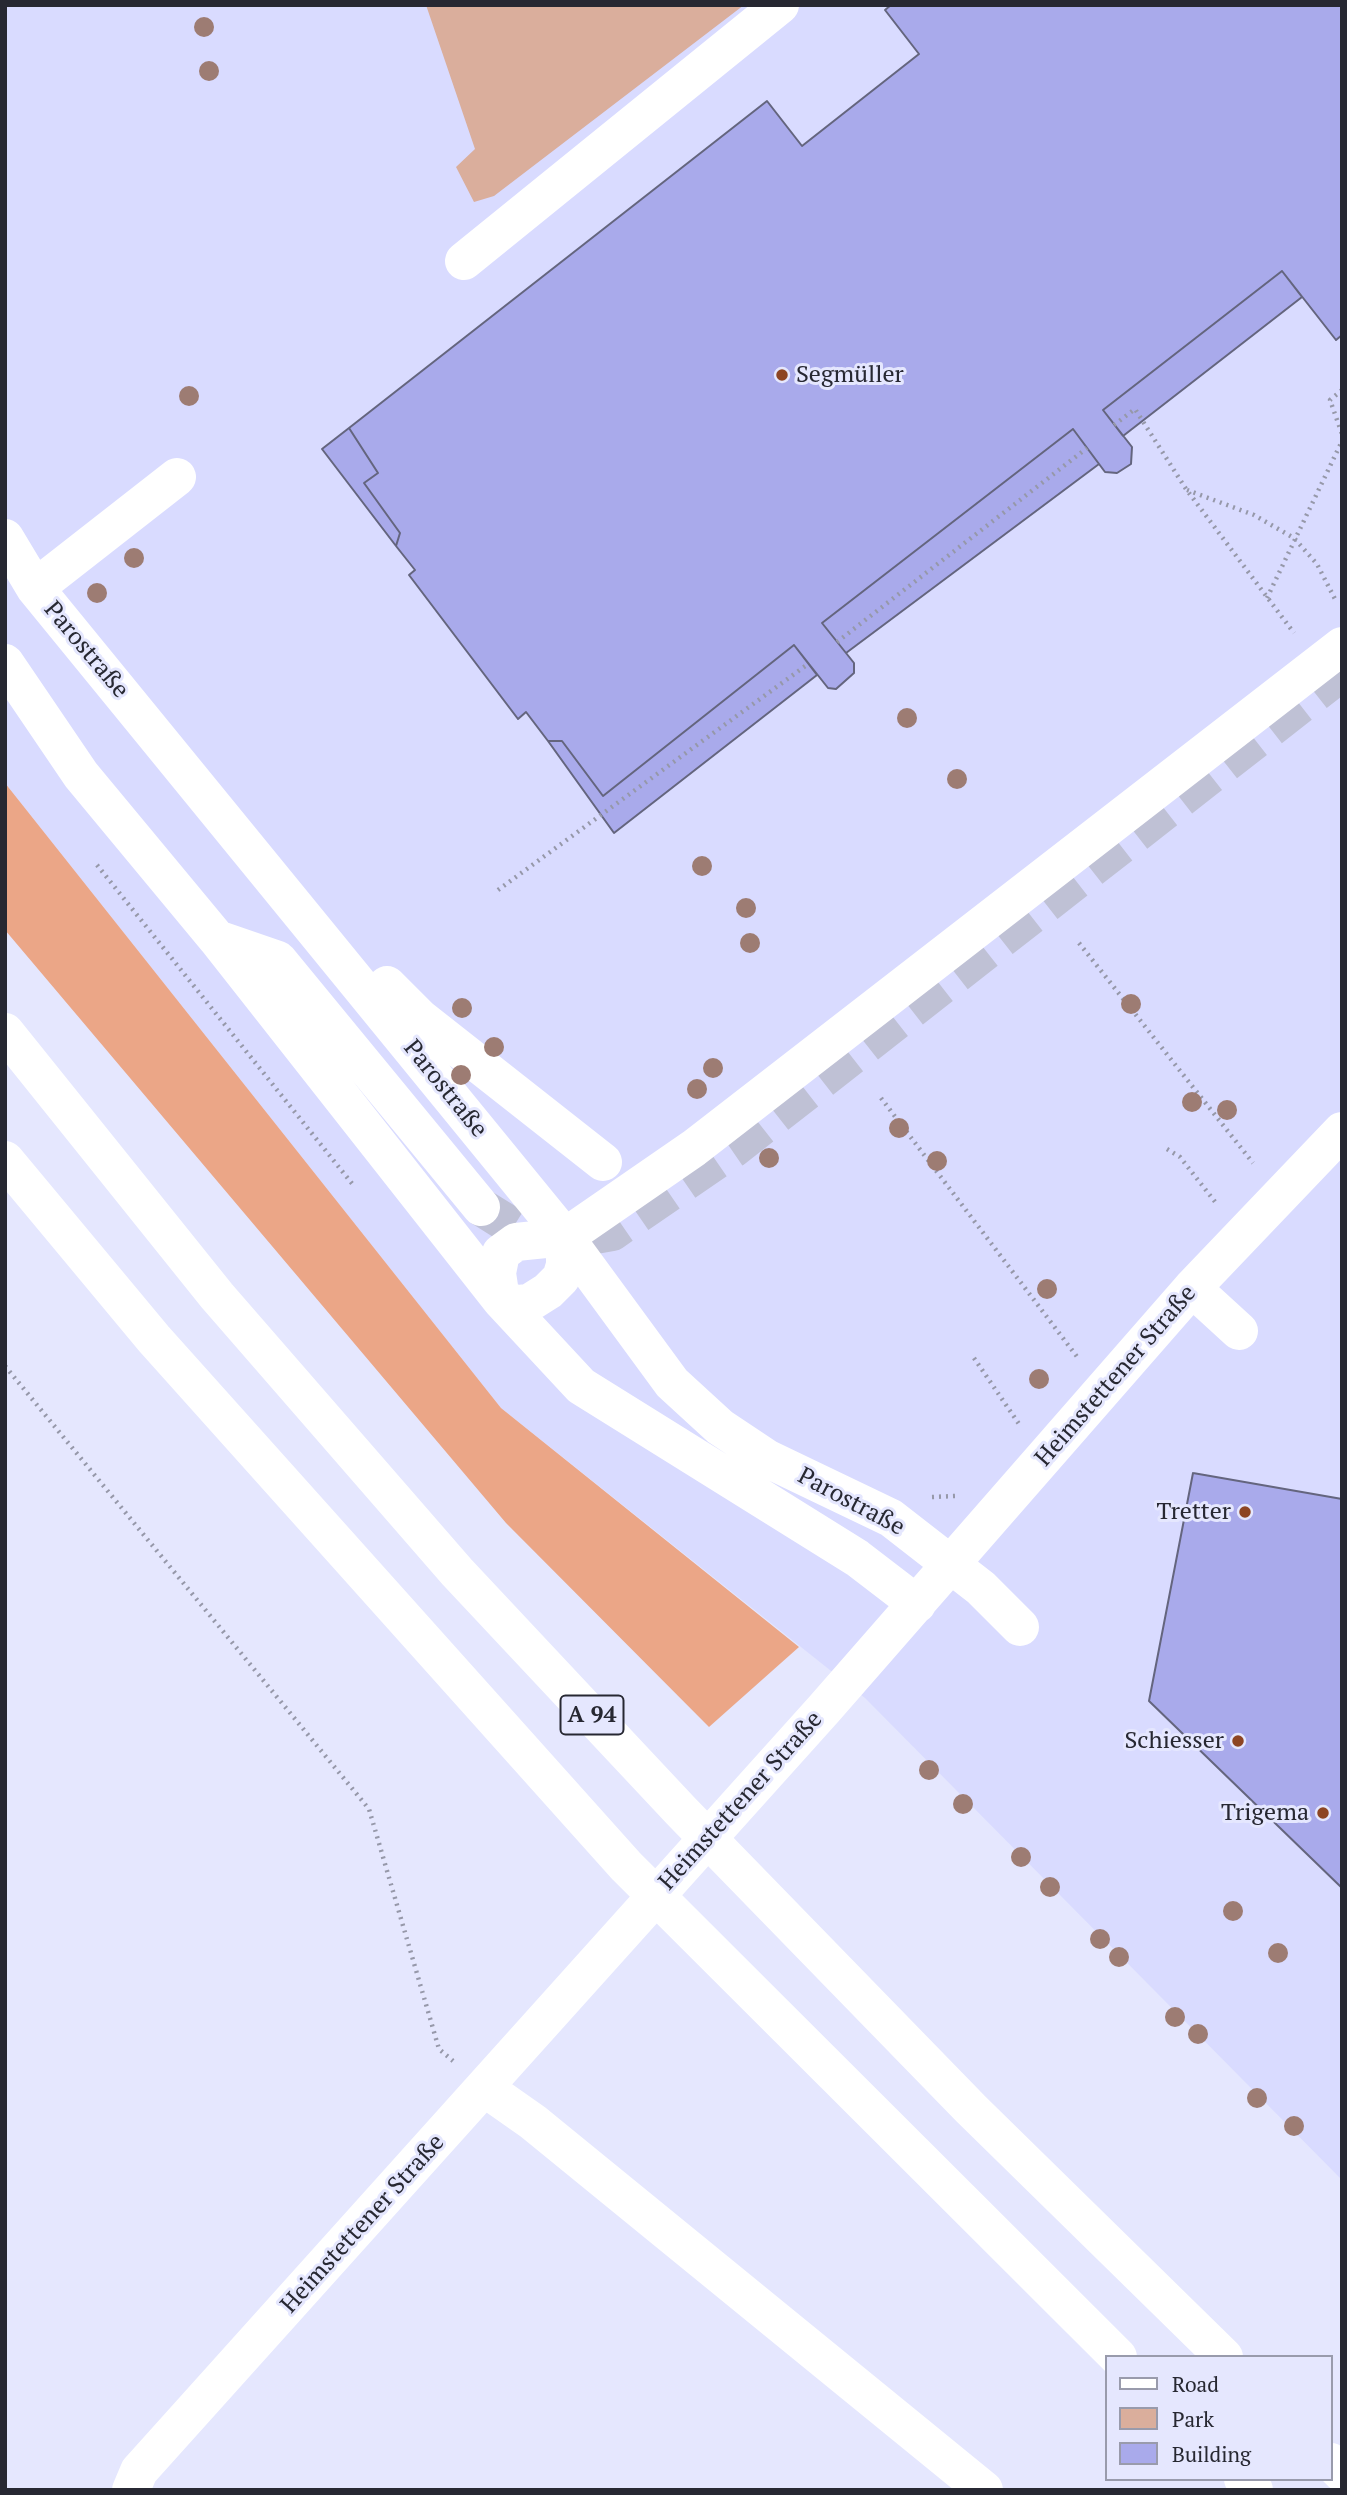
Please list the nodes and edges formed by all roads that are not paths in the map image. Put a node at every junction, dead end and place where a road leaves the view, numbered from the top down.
1 (780, 5) edge
2 (464, 261) dead end
3 (177, 477) dead end
4 (5, 538) edge
5 (35, 588) junction
6 (1330, 654) edge
7 (5, 663) edge
8 (217, 939) junction
9 (344, 965) junction
10 (5, 1032) edge
11 (1342, 1131) edge
12 (5, 1160) edge
13 (603, 1162) dead end
14 (481, 1207) tunnel mouth
15 (565, 1237) junction
16 (1192, 1288) junction
17 (501, 1300) junction
18 (1239, 1331) dead end
19 (950, 1563) junction
20 (917, 1604) junction
21 (1020, 1627) dead end
22 (486, 2089) junction
23 (1116, 2355) edge
24 (1222, 2355) edge
25 (126, 2484) edge
26 (984, 2490) edge

1 - 2 main road
3 - 5 main road
4 - 5 main road, Parostraße
5 - 9 main road, Parostraße
6 - 15 main road
7 - 8 main road, Parostraße
8 - 14 main road
8 - 17 main road, Parostraße
9 - 13 main road
9 - 15 main road, Parostraße
10 - 24 main road, A 94
11 - 16 main road, Heimstettener Straße
12 - 23 main road
15 - 17 main road
15 - 17 main road
15 - 19 main road, Parostraße
16 - 18 main road
16 - 19 main road, Heimstettener Straße
17 - 20 main road, Parostraße
19 - 20 main road, Heimstettener Straße
19 - 21 main road, Parostraße
20 - 22 main road, Heimstettener Straße
22 - 25 main road, Heimstettener Straße
22 - 26 main road

